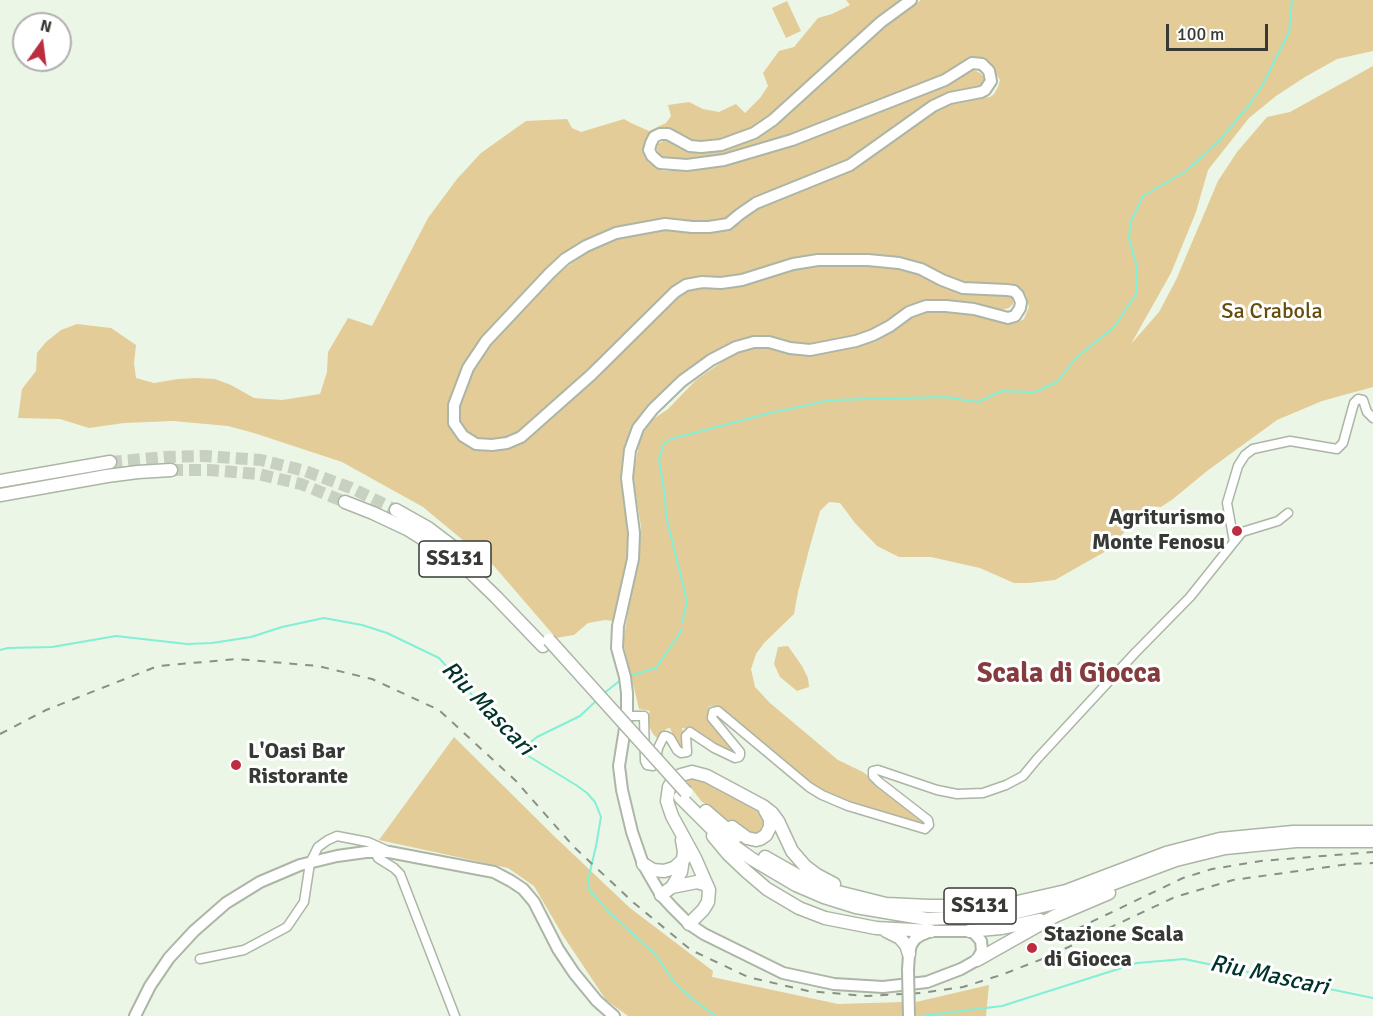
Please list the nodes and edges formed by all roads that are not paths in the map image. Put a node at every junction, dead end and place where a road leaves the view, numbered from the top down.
1 (911, 0) edge
2 (1373, 418) edge
3 (110, 462) tunnel mouth
4 (171, 470) tunnel mouth
5 (0, 481) edge
6 (0, 495) edge
7 (345, 502) tunnel mouth
8 (396, 510) tunnel mouth
9 (1288, 513) dead end
10 (1234, 542) junction
11 (546, 643) junction
12 (627, 716) junction
13 (685, 796) junction
14 (763, 806) junction
15 (680, 830) junction
16 (1373, 832) edge
17 (1373, 841) edge
18 (375, 852) junction
19 (389, 852) junction
20 (684, 859) junction
21 (310, 862) junction
22 (643, 864) junction
23 (1143, 872) junction
24 (707, 885) junction
25 (672, 887) junction
26 (661, 895) junction
27 (886, 904) junction
28 (1055, 916) junction
29 (690, 924) junction
30 (876, 928) junction
31 (930, 931) junction
32 (969, 931) junction
33 (909, 954) junction
34 (200, 959) dead end
35 (977, 960) junction
36 (135, 1016) edge
37 (455, 1016) edge
38 (614, 1016) edge
39 (909, 1016) edge

1 - 12 main road
2 - 10 street
3 - 5 highway
4 - 6 highway
7 - 11 highway, SS131
8 - 11 highway, SS131
9 - 10 street
10 - 12 street
11 - 13 highway, SS131
12 - 22 main road
13 - 14 highway
13 - 23 highway, SS131
13 - 27 highway, SS131
13 - 30 highway
14 - 15 highway
14 - 27 highway
15 - 20 highway
15 - 24 highway
16 - 27 highway, SS131
17 - 23 highway, SS131
18 - 19 main road
18 - 21 main road
18 - 37 street
19 - 21 street
19 - 38 main road
20 - 22 highway
20 - 25 highway
21 - 34 street
21 - 36 main road
22 - 26 main road
23 - 28 highway
24 - 25 highway
24 - 29 highway
25 - 26 highway
26 - 29 main road
28 - 32 highway
28 - 35 highway
29 - 35 main road
30 - 31 highway
30 - 33 highway
31 - 32 main road
31 - 33 main road
32 - 35 main road
33 - 39 main road, bridge

